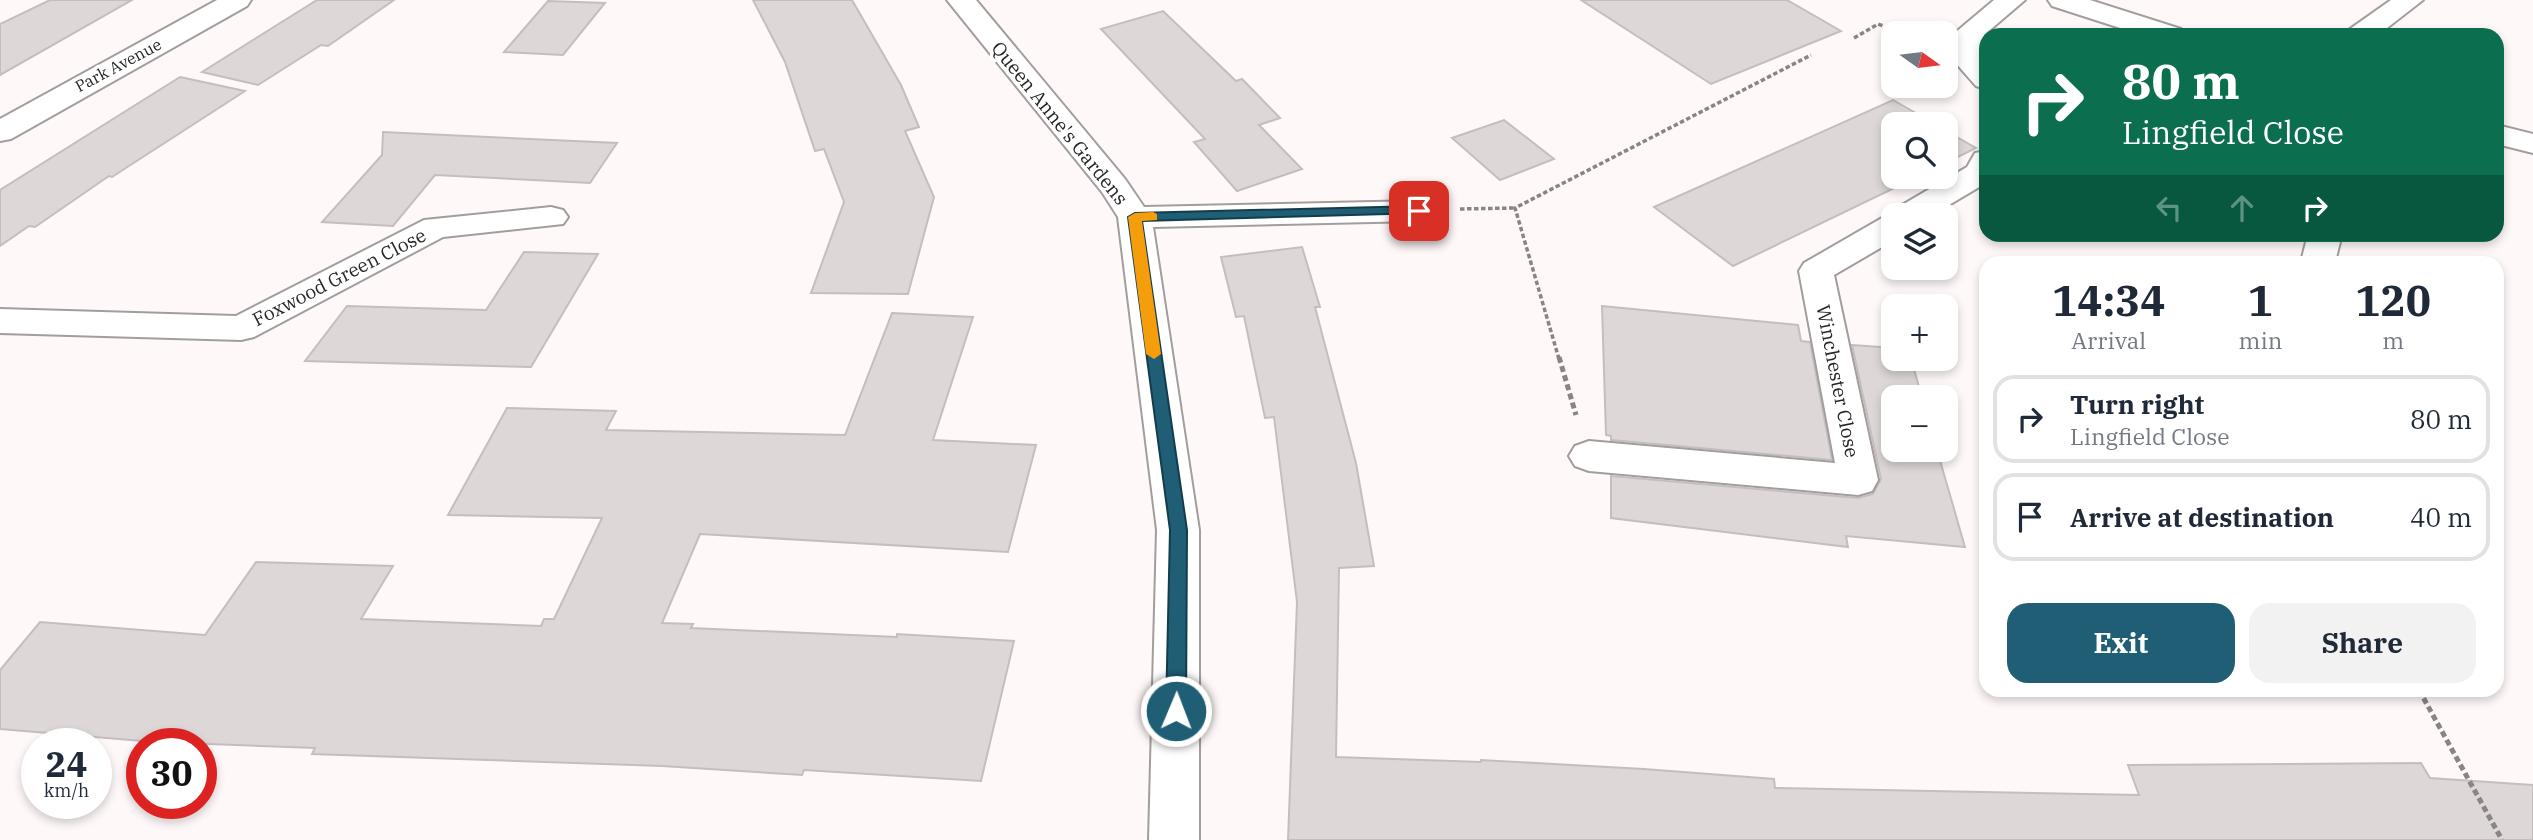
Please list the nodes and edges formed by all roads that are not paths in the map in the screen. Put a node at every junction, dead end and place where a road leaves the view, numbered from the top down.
1 (237, 0) edge
2 (961, 0) edge
3 (2011, 0) edge
4 (2062, 0) edge
5 (2409, 0) edge
6 (2149, 28) edge
7 (2370, 28) edge
8 (1979, 72) edge
9 (0, 132) edge
10 (2504, 136) edge
11 (2533, 144) edge
12 (1979, 174) edge
13 (1929, 203) edge
14 (1419, 211) road end
15 (551, 217) dead end
16 (1135, 217) junction
17 (1881, 233) edge
18 (0, 321) edge
19 (1589, 456) road end
20 (1174, 840) edge

1 - 9 street, Park Avenue
2 - 16 street, Queen Anne's Gardens
3 - 8 street
4 - 6 street
5 - 7 street
10 - 11 street
12 - 13 street
14 - 16 street
15 - 18 street, Foxwood Green Close
16 - 20 street, Queen Anne's Gardens
17 - 19 street, Winchester Close

